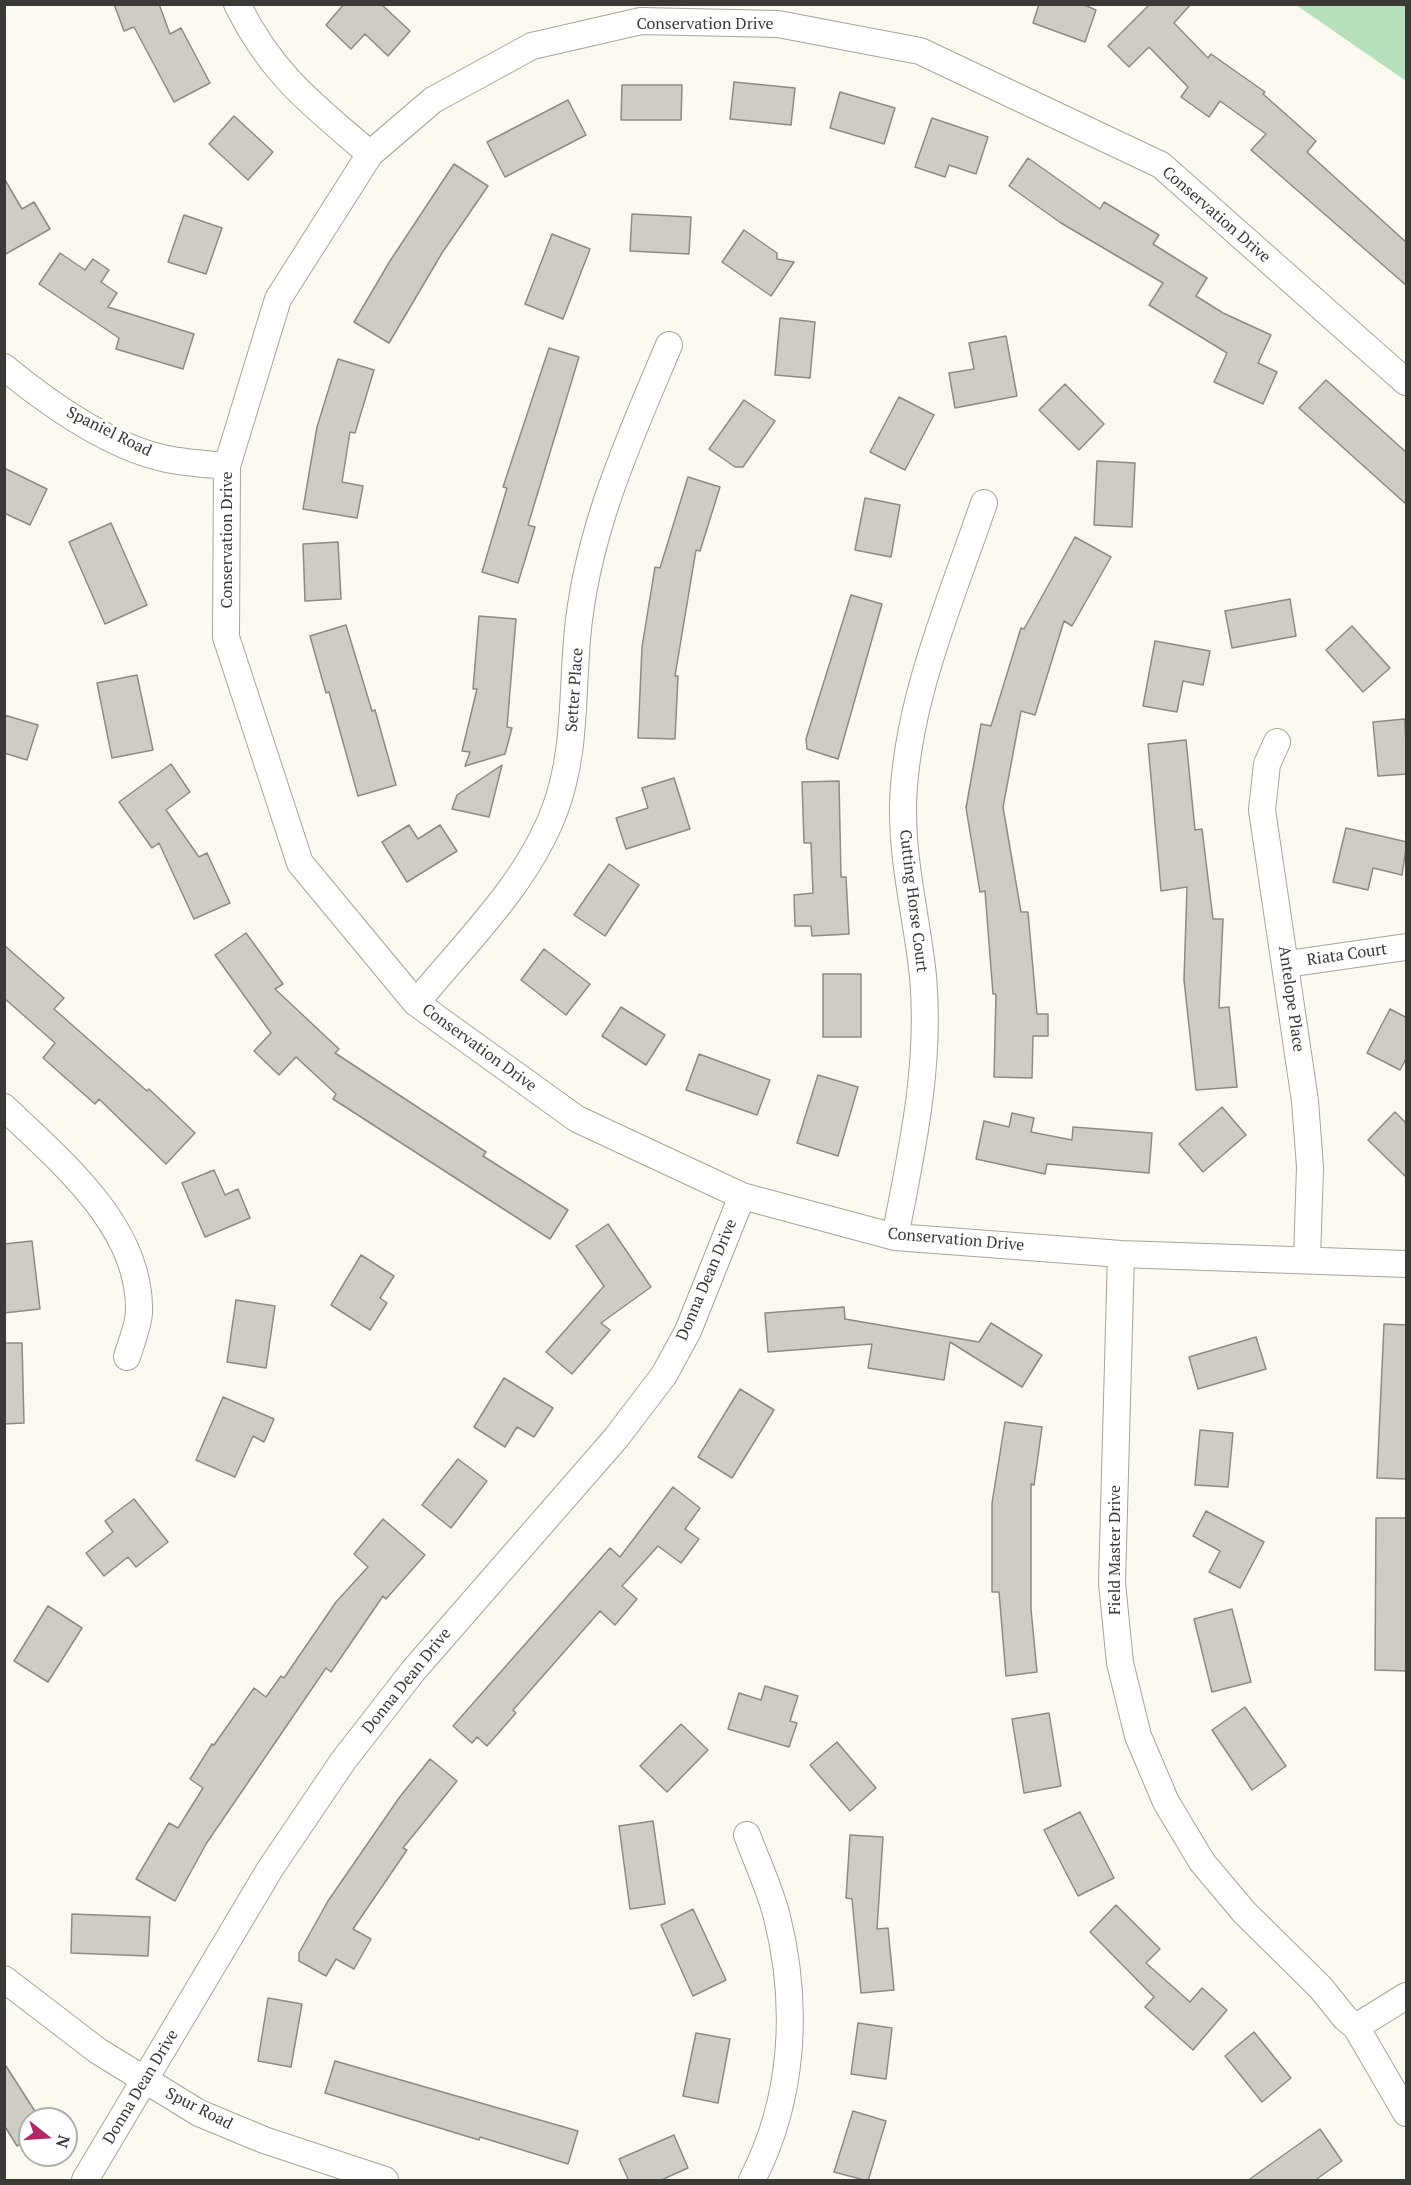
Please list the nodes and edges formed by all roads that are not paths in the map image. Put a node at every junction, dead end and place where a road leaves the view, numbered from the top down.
1 (237, 4) edge
2 (370, 154) junction
3 (669, 345) dead end
4 (4, 367) edge
5 (1407, 382) edge
6 (227, 466) junction
7 (984, 503) dead end
8 (1277, 742) dead end
9 (1407, 947) edge
10 (1287, 964) junction
11 (417, 1003) junction
12 (4, 1107) edge
13 (742, 1196) junction
14 (895, 1237) junction
15 (1121, 1254) junction
16 (1307, 1259) junction
17 (1407, 1264) edge
18 (127, 1357) dead end
19 (747, 1835) dead end
20 (4, 1979) edge
21 (1407, 1996) edge
22 (1356, 2027) junction
23 (145, 2080) junction
24 (1407, 2113) edge
25 (85, 2181) edge
26 (385, 2181) edge
27 (752, 2181) edge

1 - 2 street
2 - 5 street, Conservation Drive
2 - 6 street, Conservation Drive
3 - 11 street, Setter Place
4 - 6 street, Spaniel Road
6 - 11 street, Conservation Drive
7 - 14 street, Cutting Horse Court
8 - 10 street, Antelope Place
9 - 10 street, Riata Court
10 - 16 street, Antelope Place
11 - 13 street, Conservation Drive
12 - 18 street
13 - 14 street, Conservation Drive
13 - 23 street, Donna Dean Drive
14 - 15 street, Conservation Drive
15 - 16 street, Conservation Drive
15 - 22 street, Field Master Drive
16 - 17 street, Conservation Drive
19 - 27 street
20 - 23 street, Spur Road
21 - 22 street
22 - 24 street, Field Master Drive
23 - 25 street, Donna Dean Drive
23 - 26 street, Spur Road

